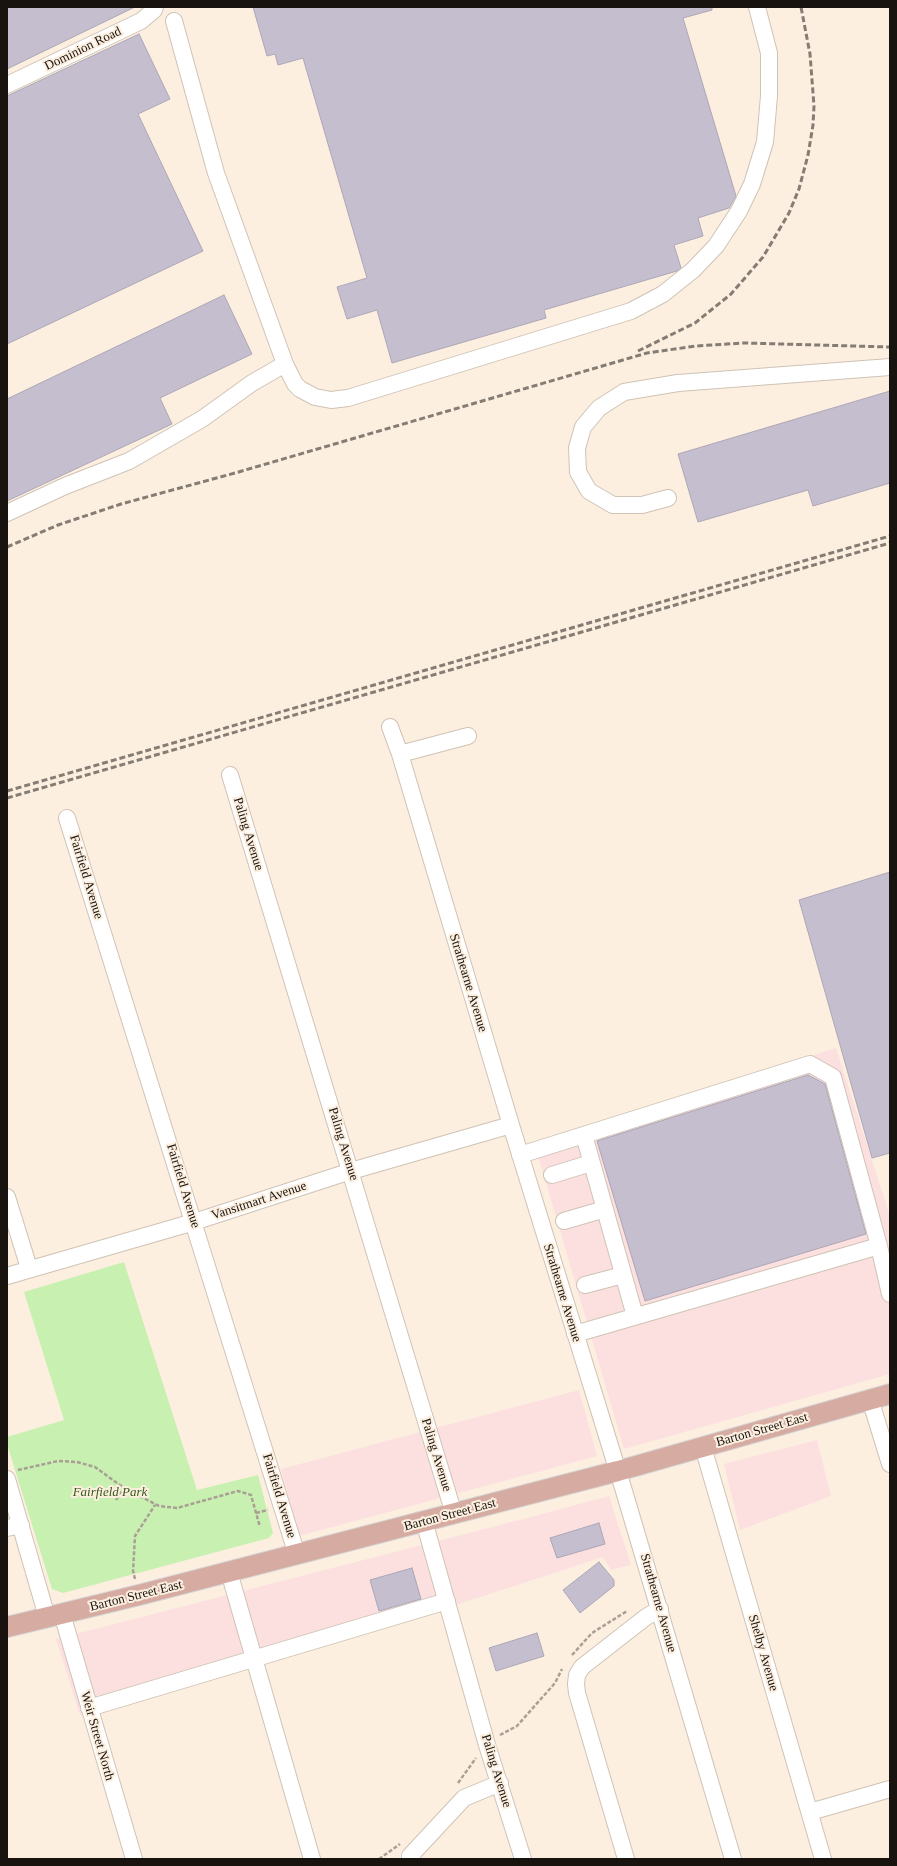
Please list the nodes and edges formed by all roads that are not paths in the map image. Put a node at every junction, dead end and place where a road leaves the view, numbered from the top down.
1 (155, 7) edge
2 (757, 7) edge
3 (174, 21) dead end
4 (7, 85) edge
5 (284, 364) junction
6 (890, 367) edge
7 (668, 498) dead end
8 (7, 513) edge
9 (390, 728) dead end
10 (468, 736) dead end
11 (400, 754) junction
12 (230, 775) dead end
13 (67, 818) dead end
14 (511, 1125) junction
15 (584, 1135) junction
16 (520, 1155) junction
17 (592, 1163) junction
18 (351, 1171) junction
19 (552, 1175) dead end
20 (7, 1197) edge
21 (605, 1210) junction
22 (564, 1221) dead end
23 (194, 1222) junction
24 (879, 1246) junction
25 (29, 1268) junction
26 (623, 1275) junction
27 (7, 1276) edge
28 (585, 1285) dead end
29 (890, 1294) edge
30 (635, 1316) junction
31 (575, 1334) junction
32 (890, 1394) edge
33 (870, 1399) junction
34 (703, 1446) junction
35 (890, 1464) edge
36 (618, 1471) junction
37 (10, 1475) edge
38 (454, 1514) junction
39 (424, 1522) junction
40 (14, 1527) edge
41 (297, 1555) junction
42 (229, 1572) junction
43 (446, 1601) junction
44 (660, 1609) junction
45 (54, 1616) junction
46 (7, 1626) edge
47 (254, 1659) junction
48 (89, 1708) junction
49 (500, 1783) junction
50 (890, 1789) edge
51 (810, 1812) junction
52 (134, 1859) edge
53 (312, 1859) edge
54 (412, 1859) edge
55 (523, 1859) edge
56 (626, 1859) edge
57 (733, 1859) edge
58 (823, 1859) edge

1 - 4 street, Dominion Road
2 - 5 street
3 - 5 street
5 - 8 street
6 - 7 street
9 - 11 street, Strathearne Avenue
10 - 11 street
11 - 14 street, Strathearne Avenue
12 - 18 street, Paling Avenue
13 - 23 street, Fairfield Avenue
14 - 16 street, Strathearne Avenue
14 - 18 street, Vansitmart Avenue
15 - 16 street
15 - 17 street
15 - 24 street
16 - 31 street, Strathearne Avenue
17 - 19 street
17 - 21 street
18 - 23 street, Vansitmart Avenue
18 - 38 street, Paling Avenue
20 - 25 street
21 - 22 street
21 - 26 street
23 - 25 street, Vansitmart Avenue
23 - 41 street, Fairfield Avenue
24 - 29 street
24 - 30 street
25 - 27 street, Vansitmart Avenue
26 - 28 street
26 - 30 street
30 - 31 street
31 - 36 street, Strathearne Avenue
32 - 33 main road, Barton Street East
33 - 34 main road, Barton Street East
33 - 35 street
34 - 36 main road, Barton Street East
34 - 51 street, Shelby Avenue
36 - 38 main road, Barton Street East
36 - 44 street, Strathearne Avenue
37 - 40 street, Weir Street North
38 - 39 main road, Barton Street East
39 - 41 main road, Barton Street East
39 - 43 street, Paling Avenue
40 - 45 street, Weir Street North
41 - 42 main road, Barton Street East
42 - 45 main road, Barton Street East
42 - 47 street
43 - 47 street
43 - 49 street, Paling Avenue
44 - 56 street
44 - 57 street, Strathearne Avenue
45 - 46 main road, Barton Street East
45 - 48 street, Weir Street North
47 - 48 street
47 - 53 street
48 - 52 street, Weir Street North
49 - 54 street
49 - 55 street, Paling Avenue
50 - 51 street
51 - 58 street, Shelby Avenue

